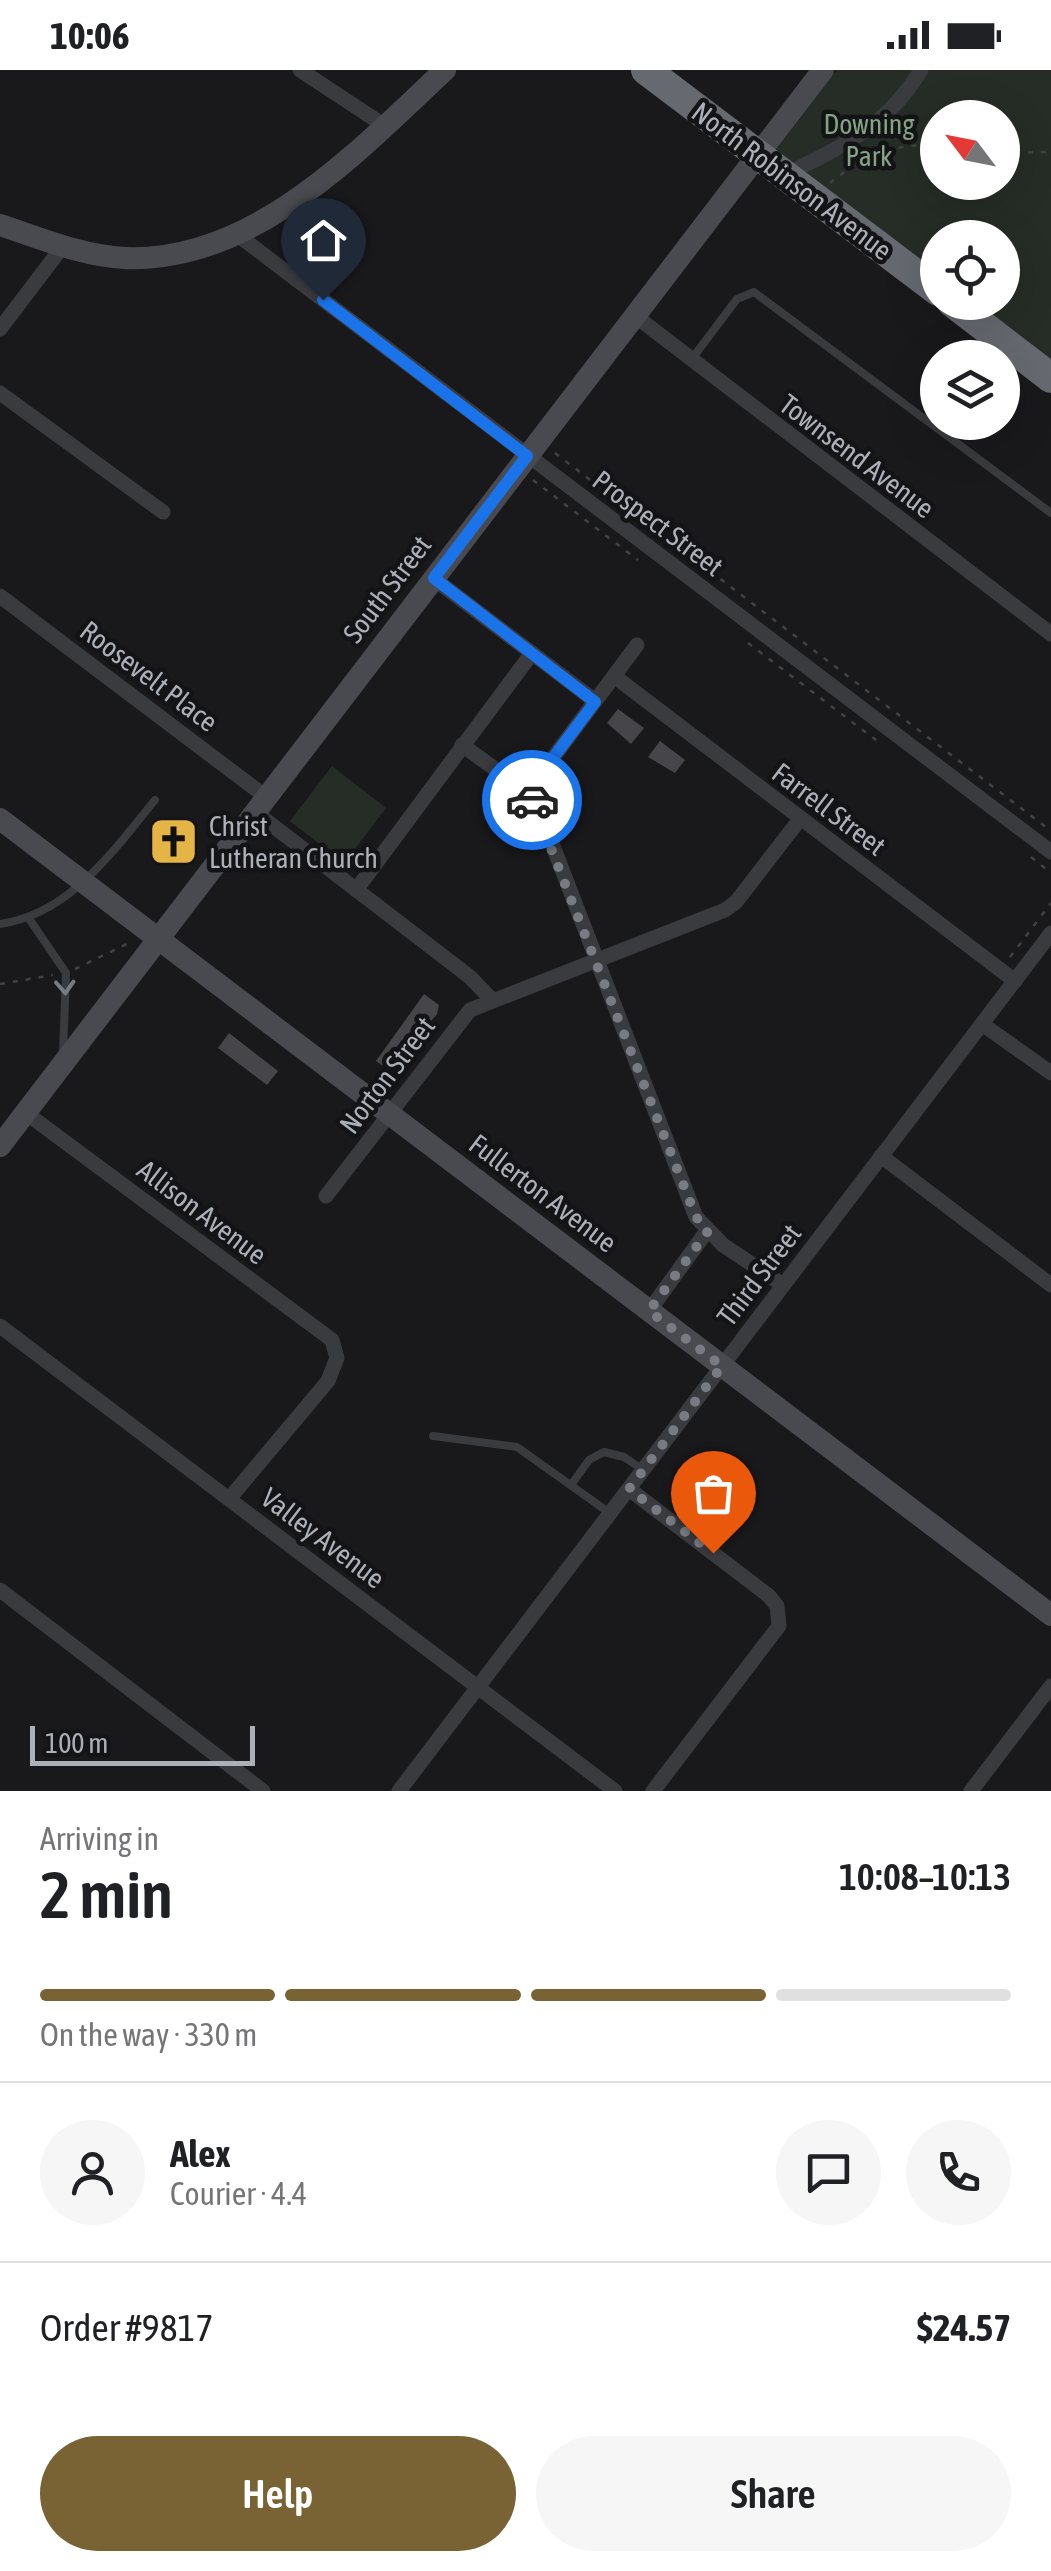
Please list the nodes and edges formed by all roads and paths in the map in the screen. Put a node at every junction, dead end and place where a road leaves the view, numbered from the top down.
1 (300, 70) edge
2 (445, 70) edge
3 (646, 70) edge
4 (822, 70) edge
5 (921, 70) edge
6 (386, 126) junction
7 (920, 145) edge
8 (1051, 152) edge
9 (1020, 153) edge
10 (757, 154) junction
11 (784, 175) junction
12 (813, 196) junction
13 (0, 225) edge
14 (235, 233) junction
15 (64, 246) junction
16 (920, 277) edge
17 (634, 315) junction
18 (975, 320) edge
19 (0, 330) edge
20 (691, 360) junction
21 (1051, 378) edge
22 (0, 393) edge
23 (553, 451) dead end
24 (527, 456) junction
25 (163, 512) dead end
26 (1051, 513) edge
27 (434, 578) junction
28 (0, 596) edge
29 (1051, 634) edge
30 (637, 645) dead end
31 (532, 653) junction
32 (614, 676) junction
33 (595, 702) junction
34 (462, 745) junction
35 (526, 794) junction
36 (154, 800) dead end
37 (261, 804) junction
38 (0, 818) edge
39 (800, 819) junction
40 (1051, 831) edge
41 (1051, 852) edge
42 (84, 882) junction
43 (356, 890) junction
44 (1051, 902) edge
45 (30, 920) junction
46 (0, 924) edge
47 (1051, 933) edge
48 (159, 938) junction
49 (1009, 958) dead end
50 (596, 960) junction
51 (1015, 980) junction
52 (492, 1000) junction
53 (982, 1024) junction
54 (62, 1065) junction
55 (1051, 1074) edge
56 (26, 1112) junction
57 (390, 1115) junction
58 (0, 1146) edge
59 (881, 1156) junction
60 (326, 1196) dead end
61 (708, 1231) junction
62 (783, 1285) junction
63 (1051, 1285) edge
64 (649, 1311) junction
65 (0, 1326) edge
66 (722, 1366) junction
67 (432, 1436) dead end
68 (644, 1470) junction
69 (572, 1485) junction
70 (629, 1489) junction
71 (230, 1499) junction
72 (611, 1514) junction
73 (0, 1590) edge
74 (1051, 1615) edge
75 (1051, 1686) edge
76 (478, 1688) junction
77 (263, 1791) edge
78 (399, 1791) edge
79 (615, 1791) edge
80 (654, 1791) edge
81 (971, 1791) edge

1 - 6 street
2 - 6 street
3 - 10 highway, North Robinson Avenue
4 - 10 street, South Street
5 - 11 street
6 - 14 street
7 - 12 path
8 - 9 path
10 - 11 highway, North Robinson Avenue
10 - 17 street, South Street
11 - 12 highway, North Robinson Avenue
12 - 16 highway, North Robinson Avenue
13 - 15 street
14 - 15 street
14 - 24 street, Prospect Street
15 - 19 street
17 - 20 street, Townsend Avenue
17 - 24 street, South Street
18 - 21 highway
20 - 26 lane
20 - 29 street, Townsend Avenue
22 - 25 street
23 - 40 path
24 - 27 street, South Street
24 - 41 street, Prospect Street
27 - 31 street
27 - 37 street, South Street
28 - 37 street, Roosevelt Place
30 - 32 street
31 - 33 street
31 - 34 street
32 - 33 street
32 - 39 street, Farrell Street
33 - 35 street
34 - 35 street
34 - 43 street
35 - 50 street
36 - 42 lane
37 - 43 street, Roosevelt Place
37 - 48 street, South Street
38 - 42 street, Fullerton Avenue
39 - 50 street, Norton Street
39 - 51 street, Farrell Street
42 - 45 lane
42 - 48 street, Fullerton Avenue
43 - 52 street, Roosevelt Place
44 - 49 path
45 - 46 lane
45 -> 54 lane
47 - 51 street, Third Street
48 - 54 street, South Street
48 - 57 street, Fullerton Avenue
50 - 52 street, Norton Street
50 - 61 street
51 - 53 street, Third Street
52 - 57 street, Norton Street
53 - 55 street
53 - 59 street, Third Street
54 - 56 street, South Street
56 - 58 street, South Street
56 - 71 street, Allison Avenue
57 - 60 street, Norton Street
57 - 64 street, Fullerton Avenue
59 - 62 street, Third Street
59 - 63 street
61 - 62 street
61 - 64 street
62 - 66 street, Third Street
64 - 66 street, Fullerton Avenue
65 - 71 street, Valley Avenue
66 - 68 street, Third Street
66 - 74 street, Fullerton Avenue
67 - 69 lane
68 - 69 lane
68 - 70 street, Third Street
69 - 72 lane
70 - 72 street, Third Street
70 - 80 street
71 - 76 street, Valley Avenue
72 - 76 street, Third Street
73 - 77 street
75 - 81 street
76 - 78 street, Third Street
76 - 79 street, Valley Avenue

